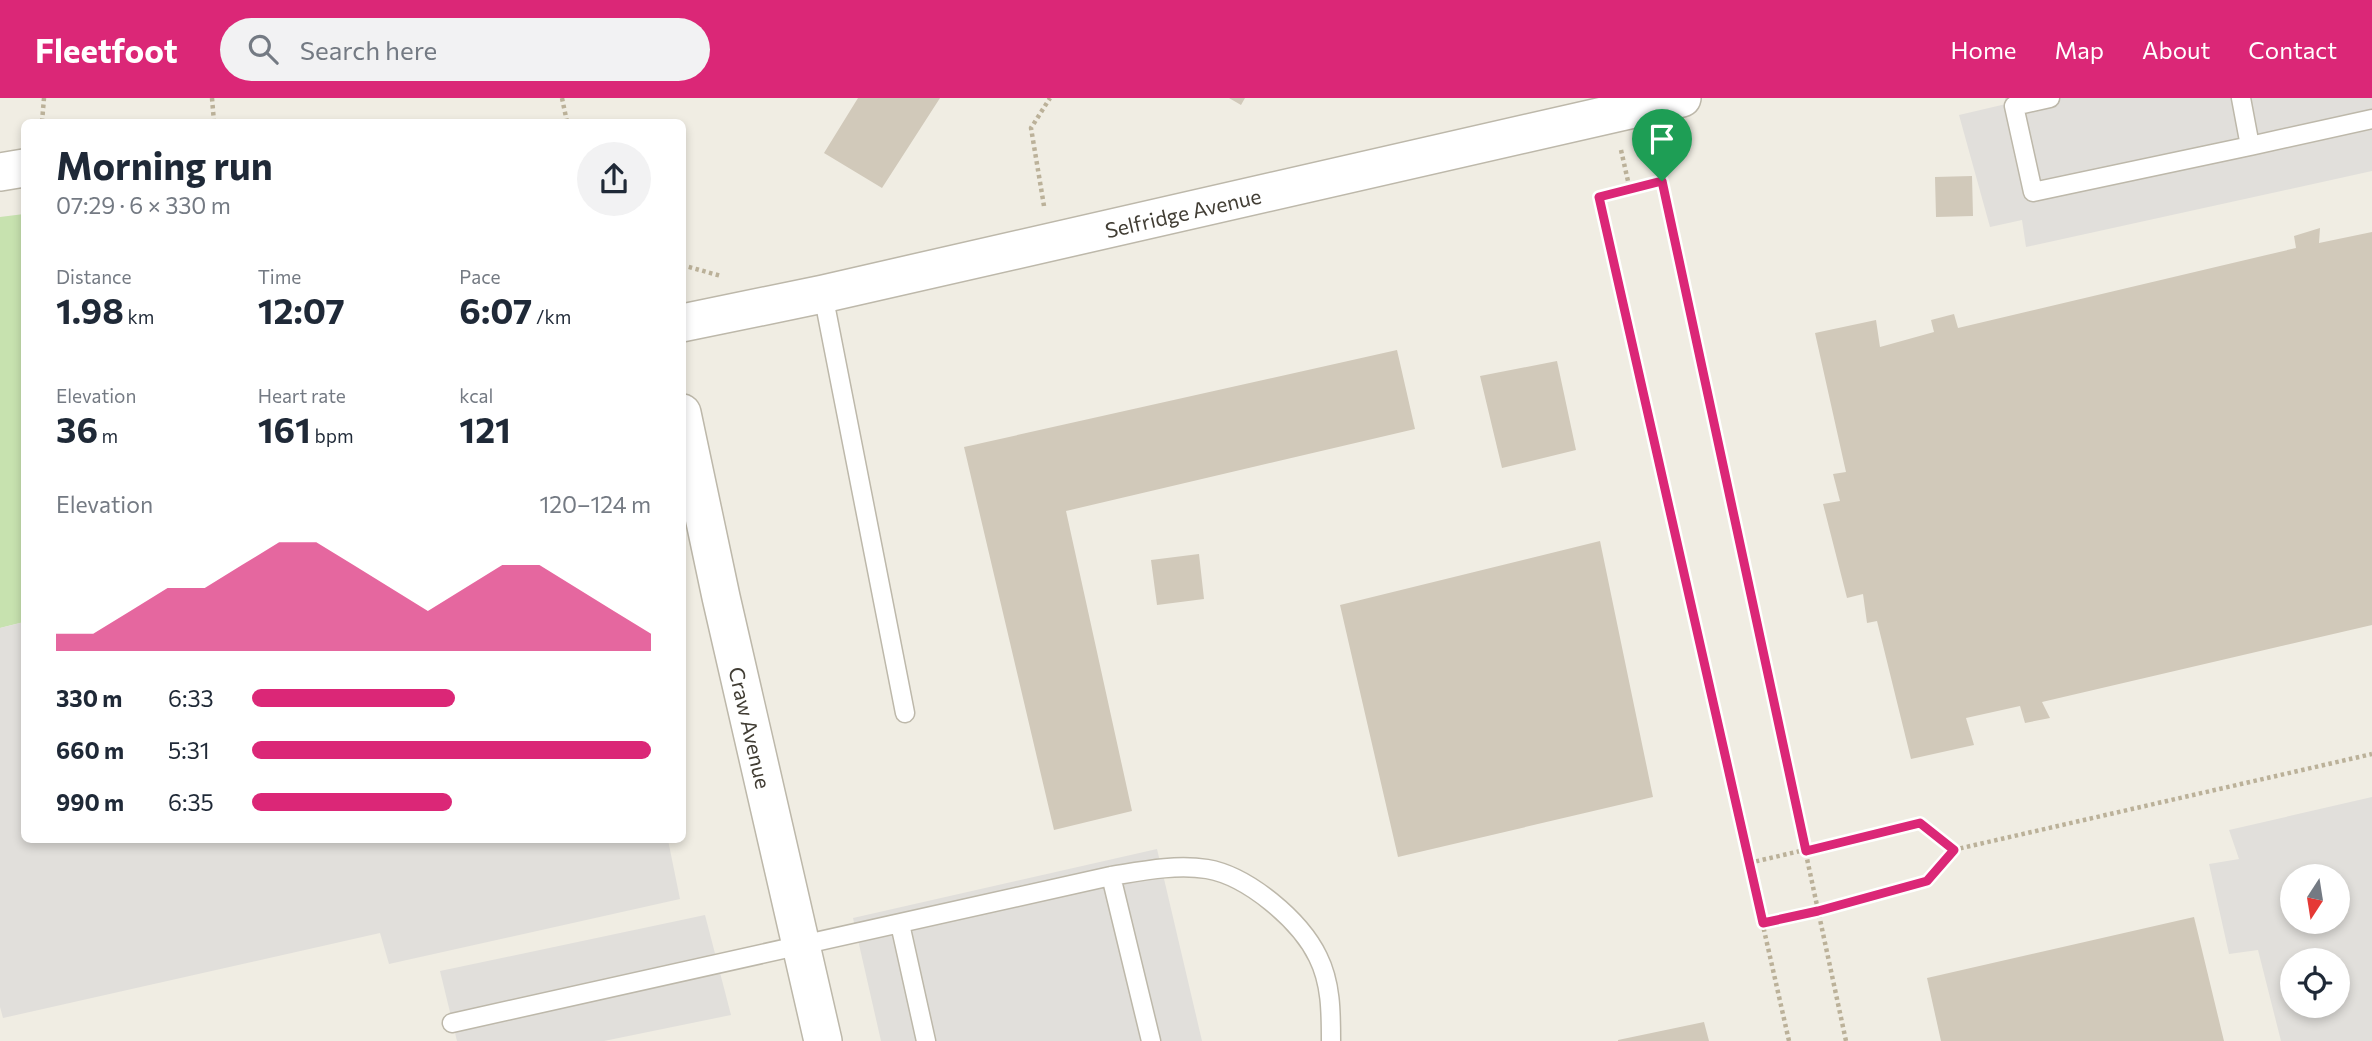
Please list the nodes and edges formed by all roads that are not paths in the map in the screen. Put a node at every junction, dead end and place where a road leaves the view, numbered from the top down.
1 (1682, 98) edge
2 (2050, 98) edge
3 (2241, 98) edge
4 (1595, 109) edge
5 (2372, 119) edge
6 (2250, 146) junction
7 (21, 168) edge
8 (0, 172) edge
9 (823, 294) junction
10 (686, 322) edge
11 (686, 432) edge
12 (905, 713) dead end
13 (1111, 876) junction
14 (900, 925) junction
15 (801, 946) junction
16 (452, 1023) dead end
17 (823, 1041) edge
18 (926, 1041) edge
19 (1151, 1041) edge
20 (1331, 1041) edge

1 - 4 street, Selfridge Avenue
2 - 6 lane
3 - 6 lane
4 - 9 street, Selfridge Avenue
5 - 6 lane
7 - 8 street
9 - 10 street, Selfridge Avenue
9 - 12 lane
11 - 15 street, Craw Avenue
13 - 14 lane
13 - 19 lane
13 - 20 lane
14 - 15 lane
14 - 18 lane
15 - 16 lane
15 - 17 street, Craw Avenue

